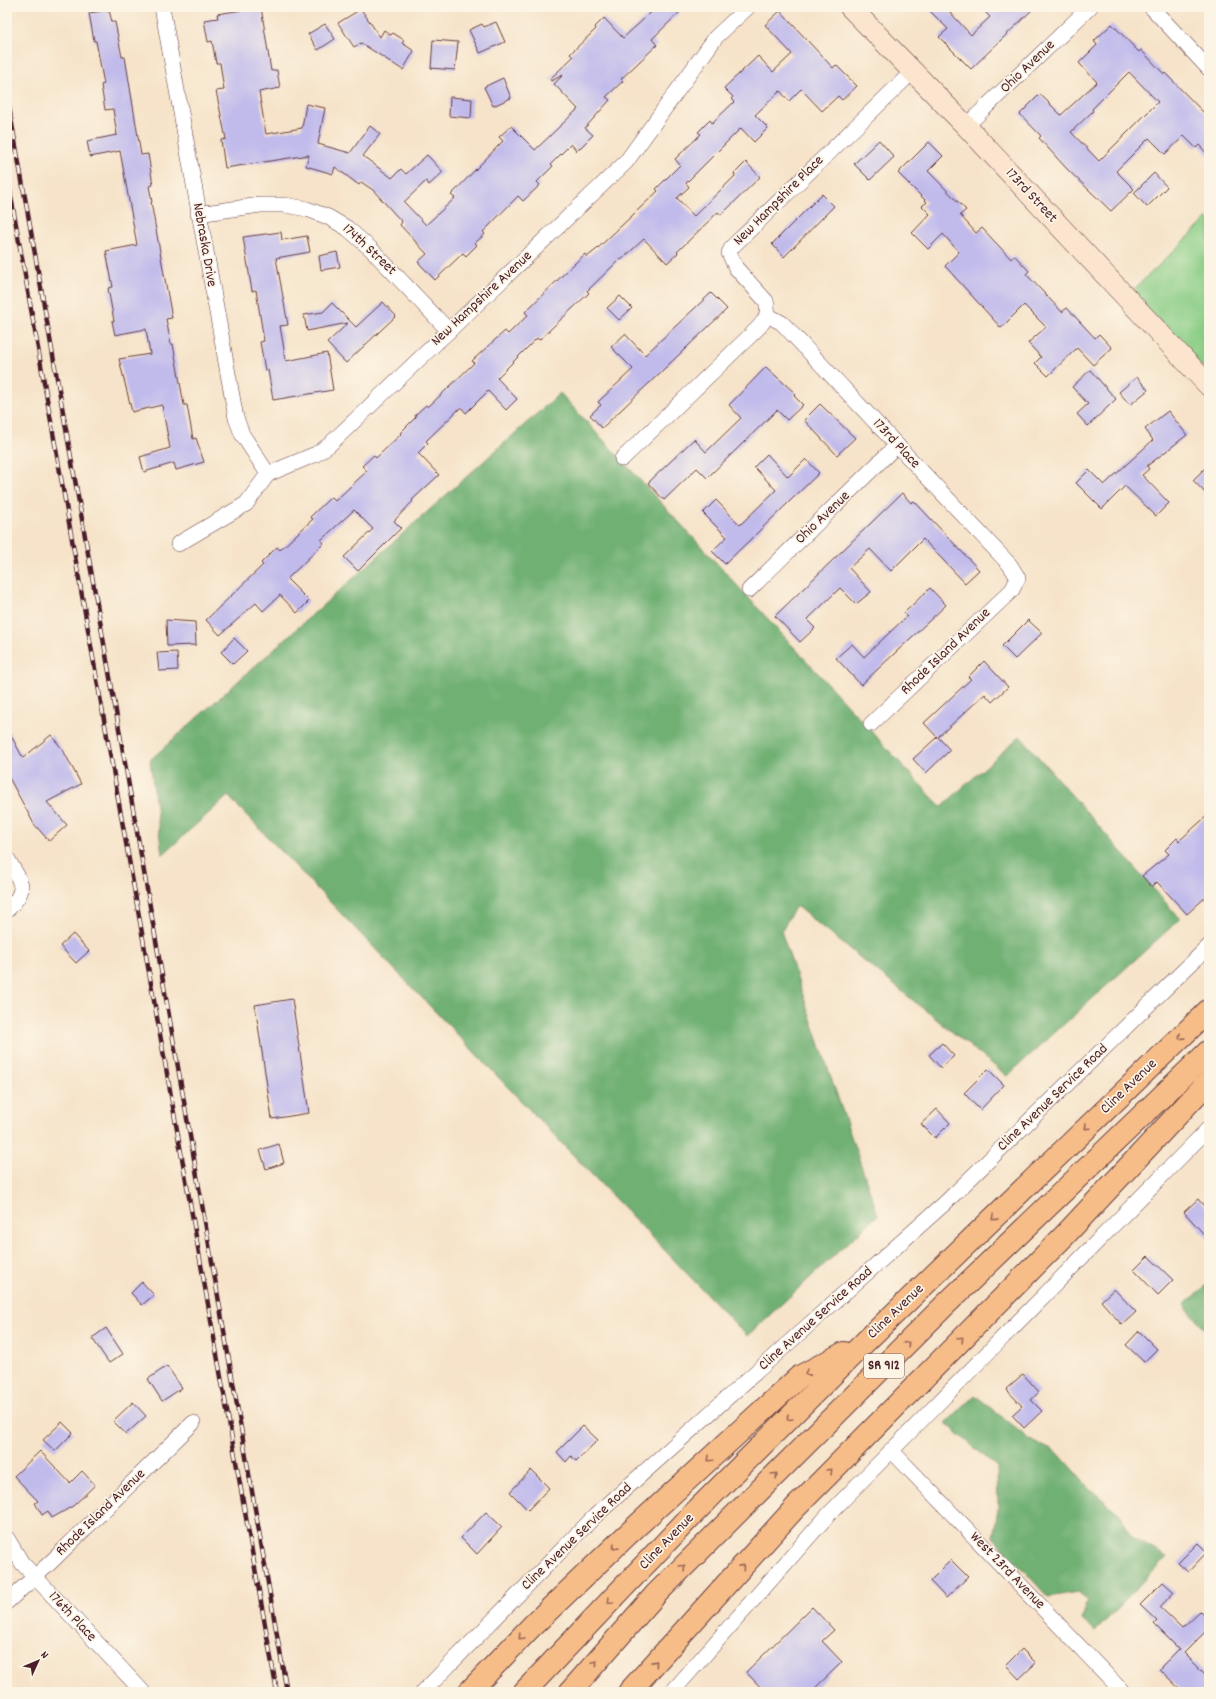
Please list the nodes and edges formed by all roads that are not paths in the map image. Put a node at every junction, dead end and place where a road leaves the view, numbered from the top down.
1 (162, 7) edge
2 (748, 7) edge
3 (850, 7) edge
4 (1090, 7) edge
5 (1151, 7) edge
6 (1209, 69) edge
7 (912, 72) junction
8 (966, 126) junction
9 (198, 214) junction
10 (767, 315) junction
11 (449, 330) junction
12 (1209, 386) edge
13 (897, 445) junction
14 (622, 460) dead end
15 (268, 474) junction
16 (178, 544) dead end
17 (1018, 578) joint
18 (748, 590) dead end
19 (871, 724) dead end
20 (7, 858) edge
21 (7, 910) edge
22 (1209, 946) edge
23 (1209, 1010) edge
24 (1209, 1051) edge
25 (1209, 1081) edge
26 (1209, 1128) edge
27 (866, 1341) junction
28 (193, 1423) dead end
29 (891, 1450) junction
30 (7, 1538) edge
31 (34, 1576) junction
32 (7, 1602) edge
33 (143, 1692) edge
34 (423, 1692) edge
35 (469, 1692) edge
36 (524, 1692) edge
37 (570, 1692) edge
38 (629, 1692) edge
39 (672, 1692) edge
40 (1123, 1692) edge

1 - 9 street, Nebraska Drive
2 - 11 street, New Hampshire Avenue
3 - 7 street, 173rd Street
4 - 8 street, Ohio Avenue
5 - 6 street
7 - 8 street, 173rd Street
7 - 10 street, New Hampshire Place
8 - 12 street, 173rd Street
9 - 11 street, 174th Street
9 - 15 street, Nebraska Drive
10 - 13 street, 173rd Place
10 - 14 street
11 - 15 street, New Hampshire Avenue
13 - 17 street, 173rd Place
13 - 18 street, Ohio Avenue
15 - 16 street
17 - 19 street, Rhode Island Avenue
20 - 21 street
22 - 34 street, Cline Avenue Service Road
23 -> 27 highway, Cline Avenue / SR 912
37 -> 24 highway, Cline Avenue / SR 912
38 -> 25 highway
26 - 29 street
27 -> 35 highway
27 -> 36 highway, Cline Avenue / SR 912
28 - 31 street, Rhode Island Avenue
29 - 39 street
29 - 40 street, West 23rd Avenue
30 - 31 street, 176th Place
31 - 32 street, Rhode Island Avenue
31 - 33 street, 176th Place

